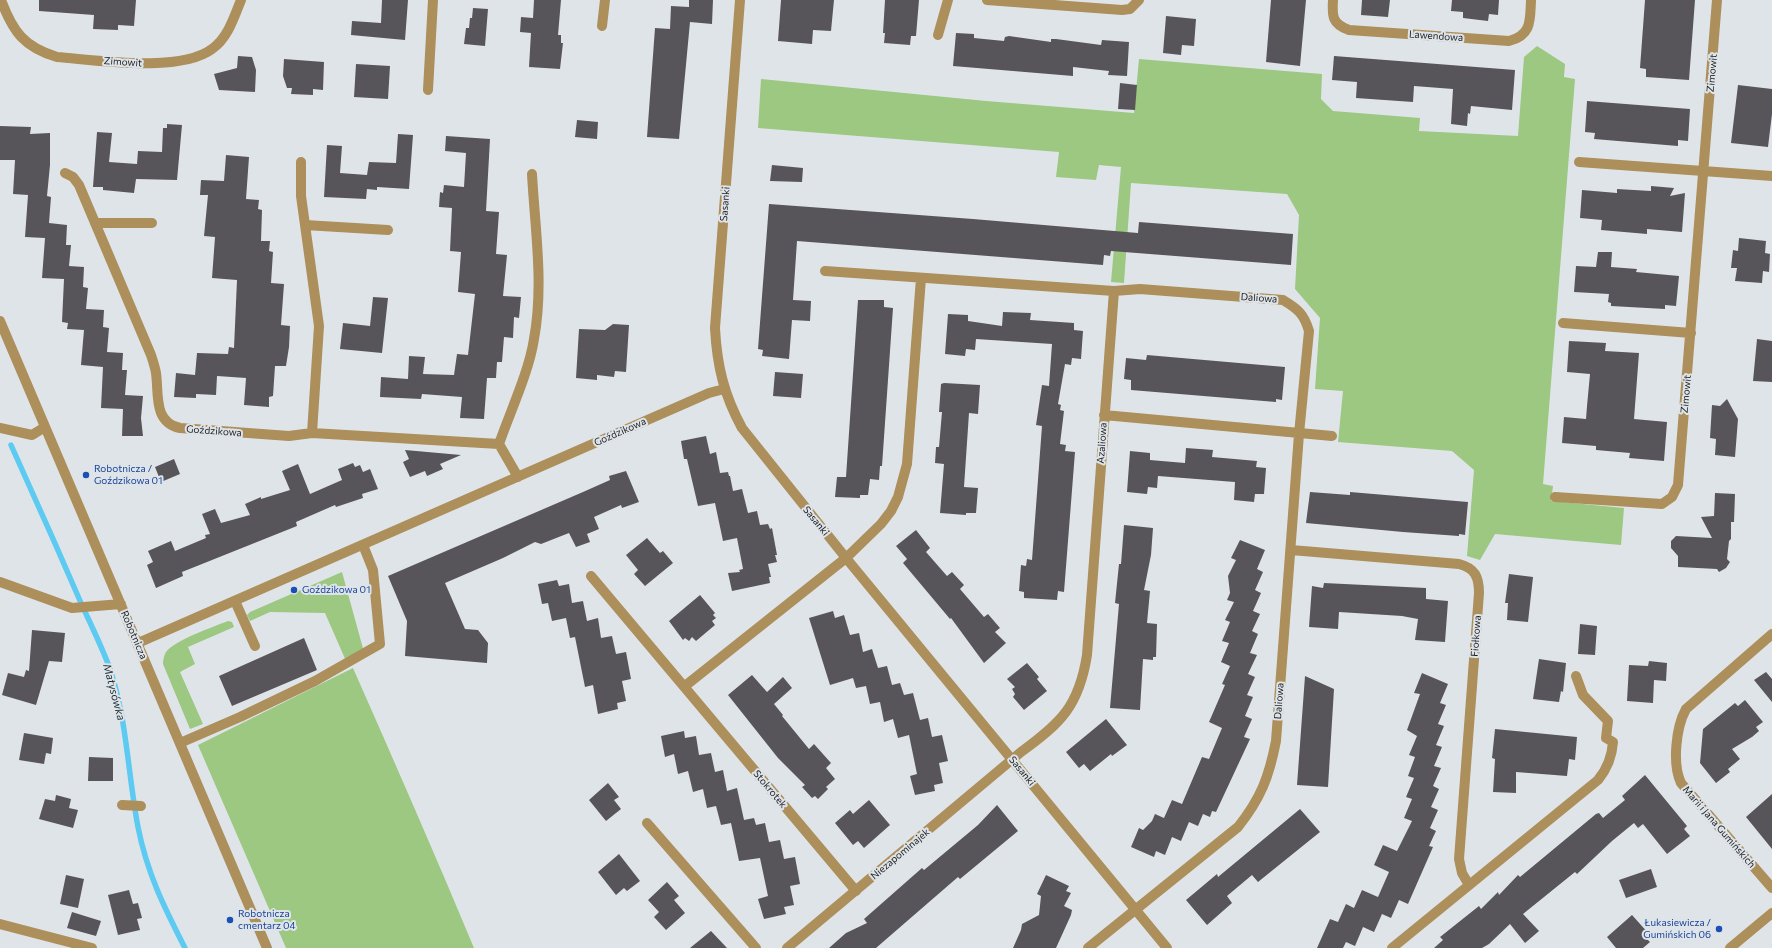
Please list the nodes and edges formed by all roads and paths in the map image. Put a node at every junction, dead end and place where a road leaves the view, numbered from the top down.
1 (1, 0) edge
2 (241, 0) edge
3 (433, 0) edge
4 (604, 0) edge
5 (740, 0) edge
6 (948, 0) edge
7 (987, 0) edge
8 (1139, 0) edge
9 (1334, 0) edge
10 (1531, 0) edge
11 (1717, 0) edge
12 (602, 26) dead end
13 (938, 35) dead end
14 (428, 90) dead end
15 (301, 162) dead end
16 (1579, 162) dead end
17 (1704, 170) junction
18 (65, 172) dead end
19 (532, 174) dead end
20 (1772, 176) edge
21 (95, 223) junction
22 (152, 223) dead end
23 (305, 225) junction
24 (388, 230) dead end
25 (825, 271) dead end
26 (921, 278) junction
27 (1114, 291) junction
28 (0, 321) edge
29 (1563, 323) dead end
30 (1691, 333) junction
31 (724, 389) junction
32 (1104, 415) junction
33 (45, 427) junction
34 (0, 428) edge
35 (312, 432) junction
36 (1299, 434) junction
37 (1332, 436) dead end
38 (499, 444) junction
39 (518, 477) junction
40 (1555, 497) dead end
41 (363, 545) junction
42 (1291, 550) junction
43 (846, 558) junction
44 (592, 576) dead end
45 (0, 582) edge
46 (235, 601) junction
47 (120, 604) junction
48 (1772, 634) edge
49 (138, 643) junction
50 (255, 646) dead end
51 (1576, 676) dead end
52 (685, 686) junction
53 (180, 743) junction
54 (1013, 760) junction
55 (122, 804) dead end
56 (141, 806) dead end
57 (647, 823) dead end
58 (1469, 885) junction
59 (1772, 888) edge
60 (856, 891) junction
61 (1135, 909) junction
62 (1772, 913) edge
63 (0, 924) edge
64 (92, 948) edge
65 (267, 948) edge
66 (756, 948) edge
67 (787, 948) edge
68 (1088, 948) edge
69 (1167, 948) edge
70 (1392, 948) edge
71 (1730, 948) edge

1 - 2 street, Zimowit
3 - 14 street
4 - 12 street
5 - 31 street, Sasanki
6 - 13 street
7 - 8 street
9 - 10 street, Lawendowa
11 - 17 street, Zimowit
15 - 23 street
16 - 17 street
17 - 20 street
17 - 30 street, Zimowit
18 - 21 street, Goździkowa
19 - 38 street
21 - 22 street
21 - 35 street, Goździkowa
23 - 24 street
23 - 35 street
25 - 26 street
26 - 27 street
26 - 43 street
27 - 32 street, Azaliowa
27 - 36 street, Daliowa
28 - 33 street, Robotnicza
29 - 30 street
30 - 40 street, Zimowit
31 - 39 street, Goździkowa
31 - 43 street, Sasanki
32 - 36 street
32 - 54 street, Azaliowa
33 - 34 street
33 - 47 street, Robotnicza
35 - 38 street, Goździkowa
36 - 37 street
36 - 42 street, Daliowa
38 - 39 street
39 - 41 street, Goździkowa
41 - 46 street, Goździkowa
41 - 53 street
42 - 58 street, Fiołkowa
42 - 61 street, Daliowa
43 - 52 street
43 - 54 street, Sasanki
44 - 52 street, Stokrotek
45 - 47 street
46 - 49 street, Goździkowa
46 - 50 street
47 - 49 street, Robotnicza
48 - 59 street, Marii i Jana Gumińskich
49 - 53 street, Robotnicza
51 - 58 street
52 - 60 street, Stokrotek
53 - 65 street, Robotnicza
54 - 60 street, Niezapominajek
54 - 61 street, Sasanki
55 - 56 street
57 - 66 street
58 - 70 street
60 - 67 street, Niezapominajek
61 - 68 street
61 - 69 street, Sasanki
62 - 71 street
63 - 64 street

